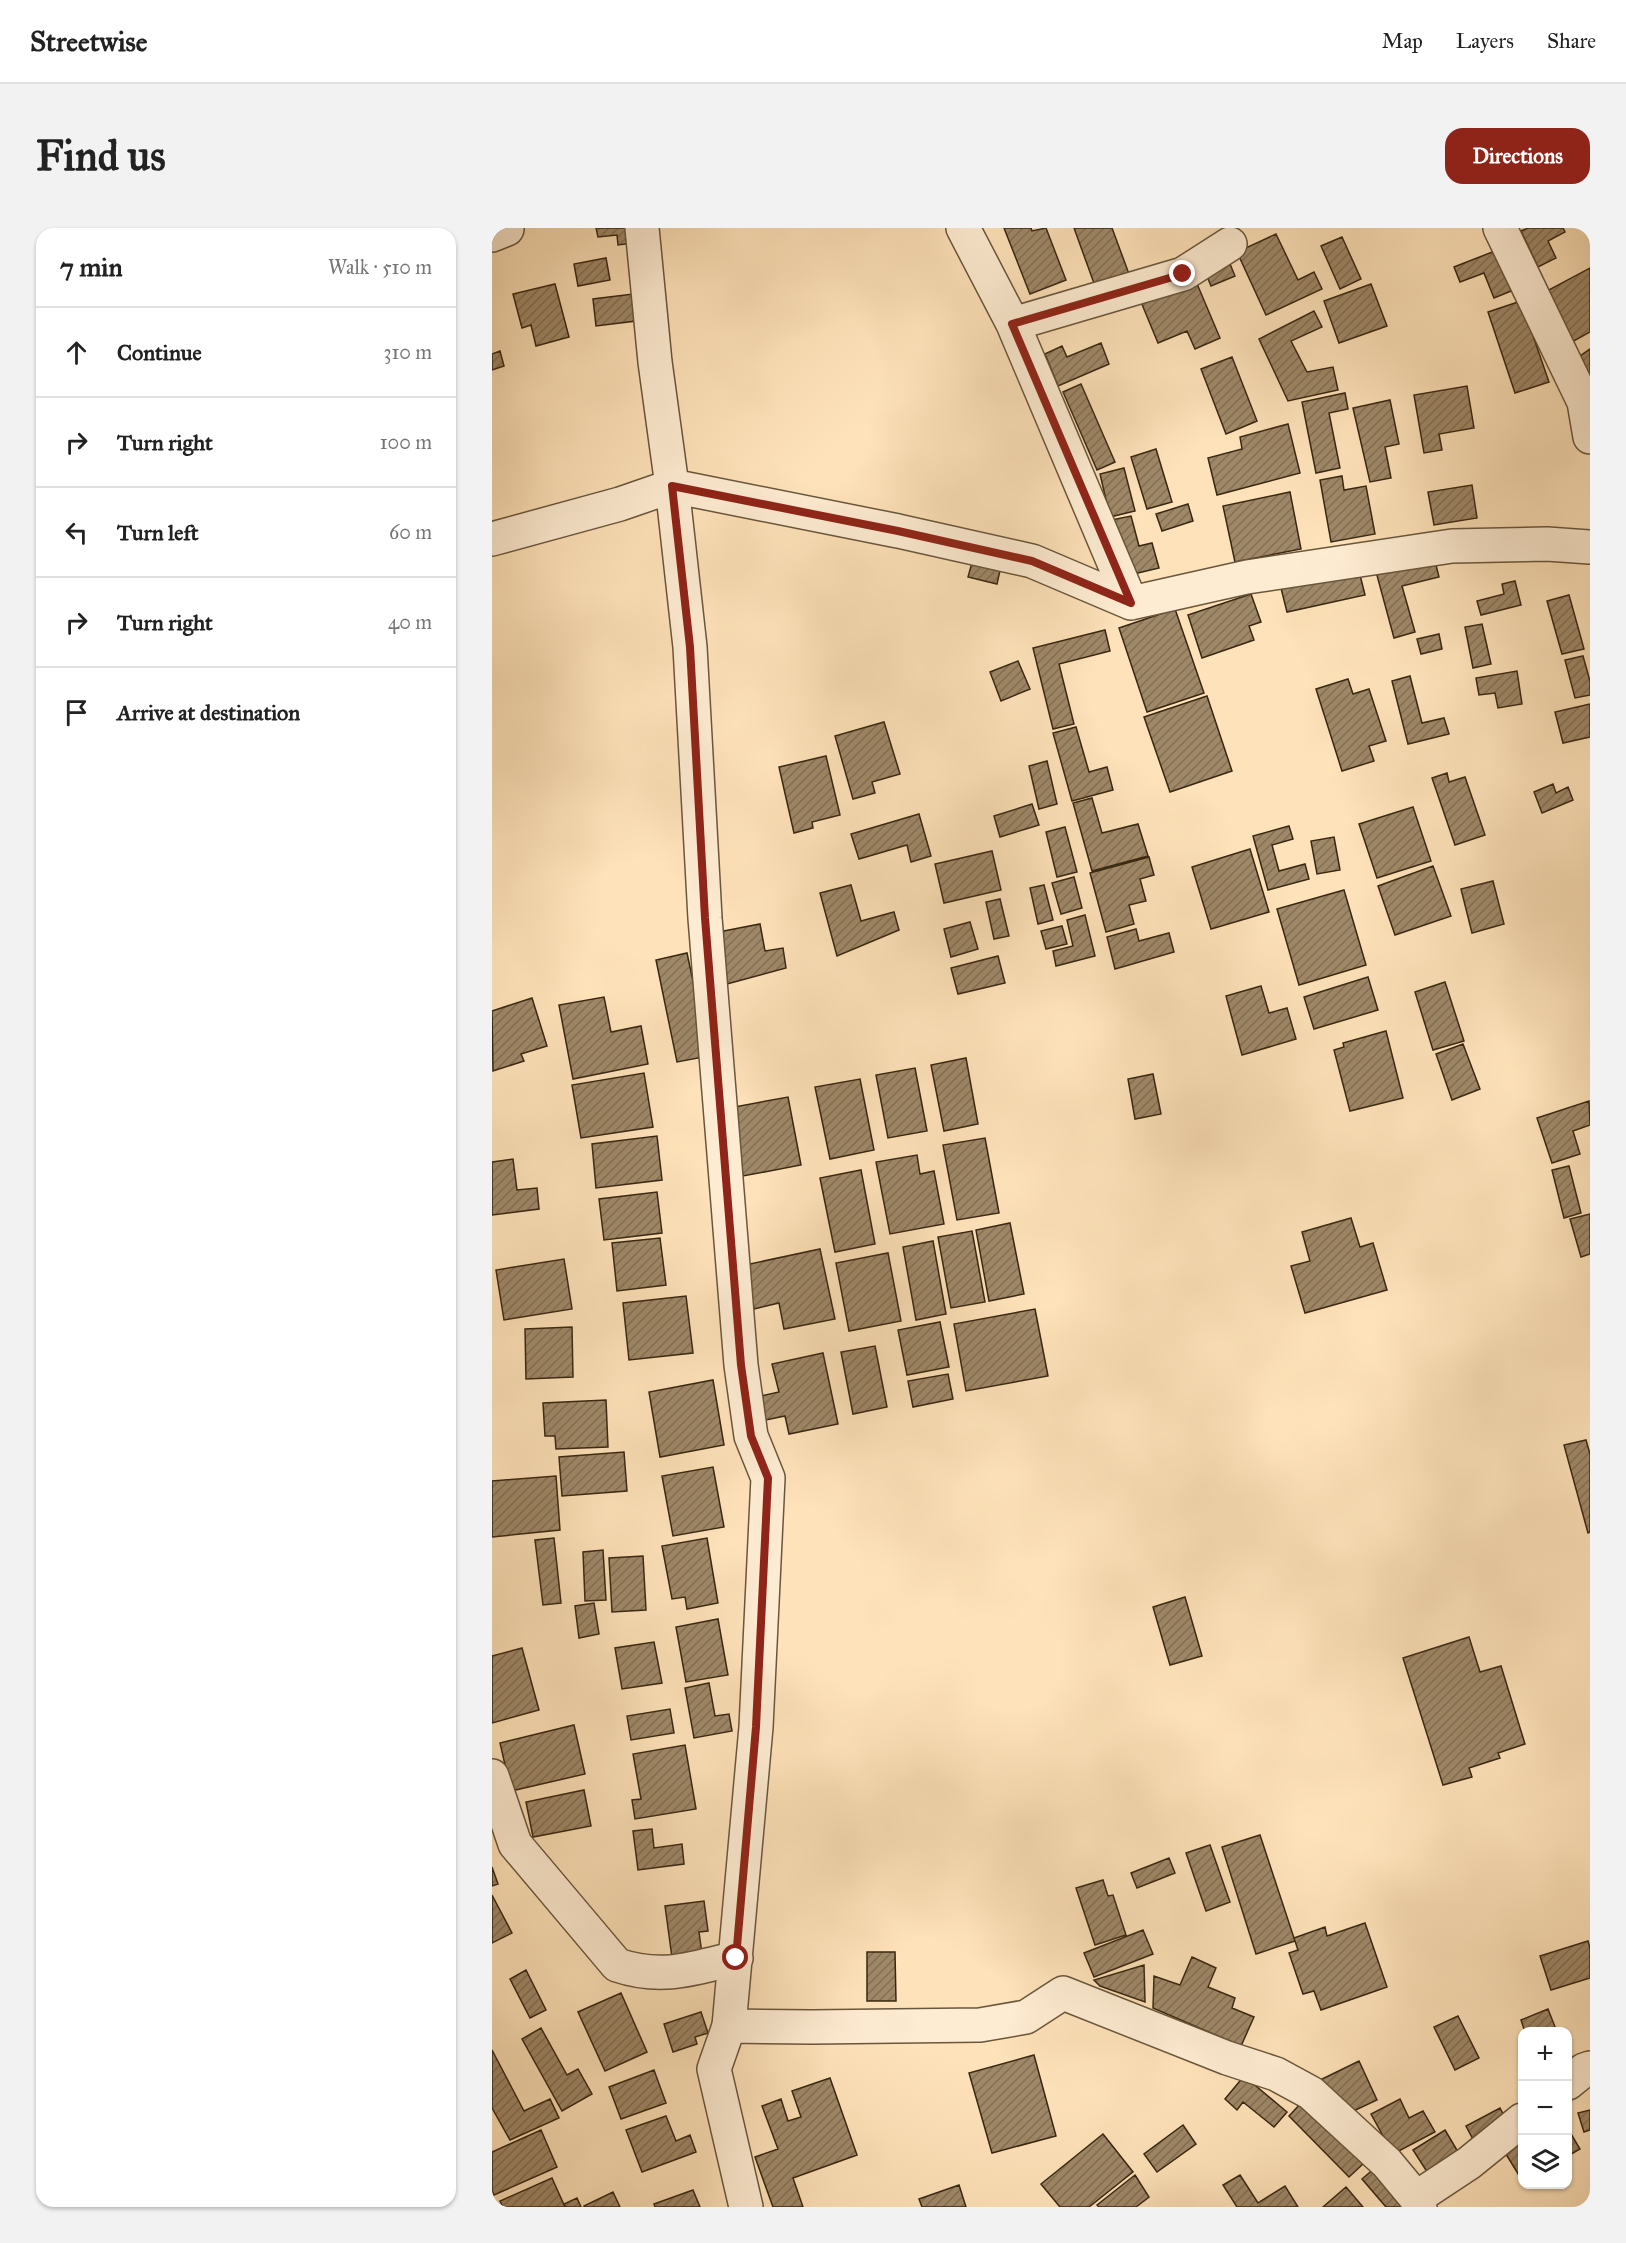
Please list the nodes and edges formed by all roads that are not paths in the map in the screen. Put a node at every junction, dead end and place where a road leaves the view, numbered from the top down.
1 (642, 228) edge
2 (963, 228) edge
3 (1500, 228) edge
4 (507, 229) edge
5 (492, 235) edge
6 (1230, 244) dead end
7 (1012, 324) junction
8 (1590, 437) edge
9 (672, 486) junction
10 (492, 539) edge
11 (1590, 547) edge
12 (1131, 603) junction
13 (492, 1776) edge
14 (736, 1958) junction
15 (729, 2026) junction
16 (1590, 2068) edge
17 (1570, 2081) edge
18 (1518, 2123) edge
19 (1418, 2202) edge
20 (746, 2207) edge

1 - 9 street
2 - 7 street
3 - 8 street
4 - 5 street
6 - 7 street
7 - 12 street
9 - 10 street
9 - 12 street
9 - 14 street
11 - 12 street
13 - 14 street
14 - 15 street
15 - 19 street
15 - 20 street
16 - 17 street
18 - 19 street

